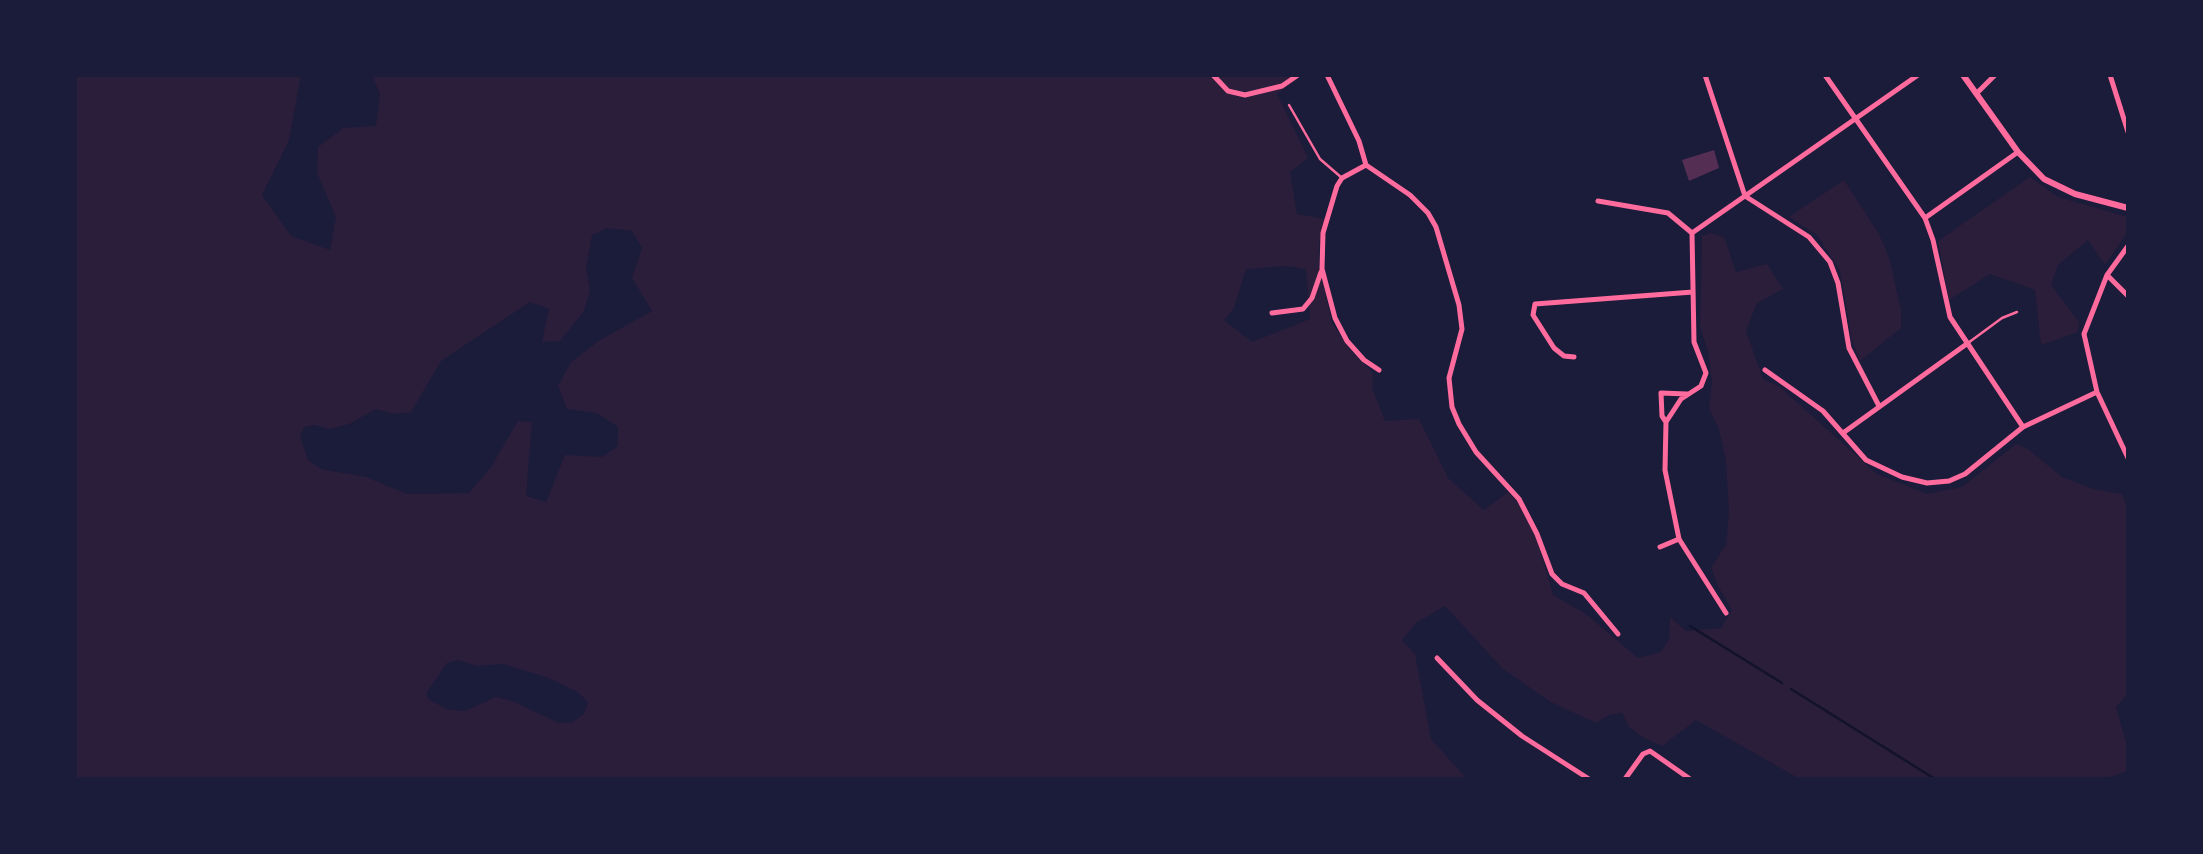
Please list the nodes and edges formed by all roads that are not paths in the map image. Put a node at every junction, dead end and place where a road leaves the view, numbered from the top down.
1 (1213, 75) edge
2 (1298, 75) edge
3 (1327, 75) edge
4 (1705, 75) edge
5 (1825, 75) edge
6 (1918, 75) edge
7 (1963, 75) edge
8 (1995, 75) edge
9 (2110, 75) edge
10 (1977, 93) junction
11 (1289, 105) dead end
12 (1856, 120) junction
13 (2128, 132) edge
14 (2018, 152) junction
15 (1366, 165) junction
16 (1342, 178) junction
17 (1745, 196) junction
18 (1598, 201) dead end
19 (2128, 208) edge
20 (1925, 218) junction
21 (1692, 233) junction
22 (2128, 246) edge
23 (1322, 269) junction
24 (2107, 275) junction
25 (1693, 292) junction
26 (2128, 296) edge
27 (2017, 312) dead end
28 (1272, 313) dead end
29 (1968, 343) junction
30 (1574, 357) dead end
31 (1379, 370) dead end
32 (1765, 370) dead end
33 (2097, 392) junction
34 (1687, 394) junction
35 (1879, 406) junction
36 (1666, 422) junction
37 (2023, 427) junction
38 (1843, 433) junction
39 (2128, 458) edge
40 (1679, 539) junction
41 (1660, 547) dead end
42 (1726, 613) dead end
43 (1618, 634) dead end
44 (1437, 657) dead end
45 (1589, 779) edge
46 (1625, 779) edge
47 (1690, 779) edge

1 - 2 street
3 - 15 street
4 - 17 street
5 - 12 street
6 - 12 street
7 - 10 street
8 - 10 street
9 - 13 street
10 - 14 street
11 - 16 lane
12 - 17 street
12 - 20 street
14 - 19 street
14 - 20 street
15 - 16 street
15 - 43 street
16 - 23 street
17 - 21 street
17 - 35 street
18 - 21 street
20 - 29 street
21 - 25 street
22 - 24 street
23 - 28 street
23 - 31 street
24 - 26 street
24 - 33 street
25 - 30 street
25 - 34 street
27 - 29 lane
29 - 35 street
29 - 37 street
32 - 38 street
33 - 37 street
33 - 39 street
34 - 36 street
34 - 36 street
35 - 38 street
36 - 40 street
37 - 38 street
40 - 41 street
40 - 42 street
44 - 45 street
46 - 47 street

